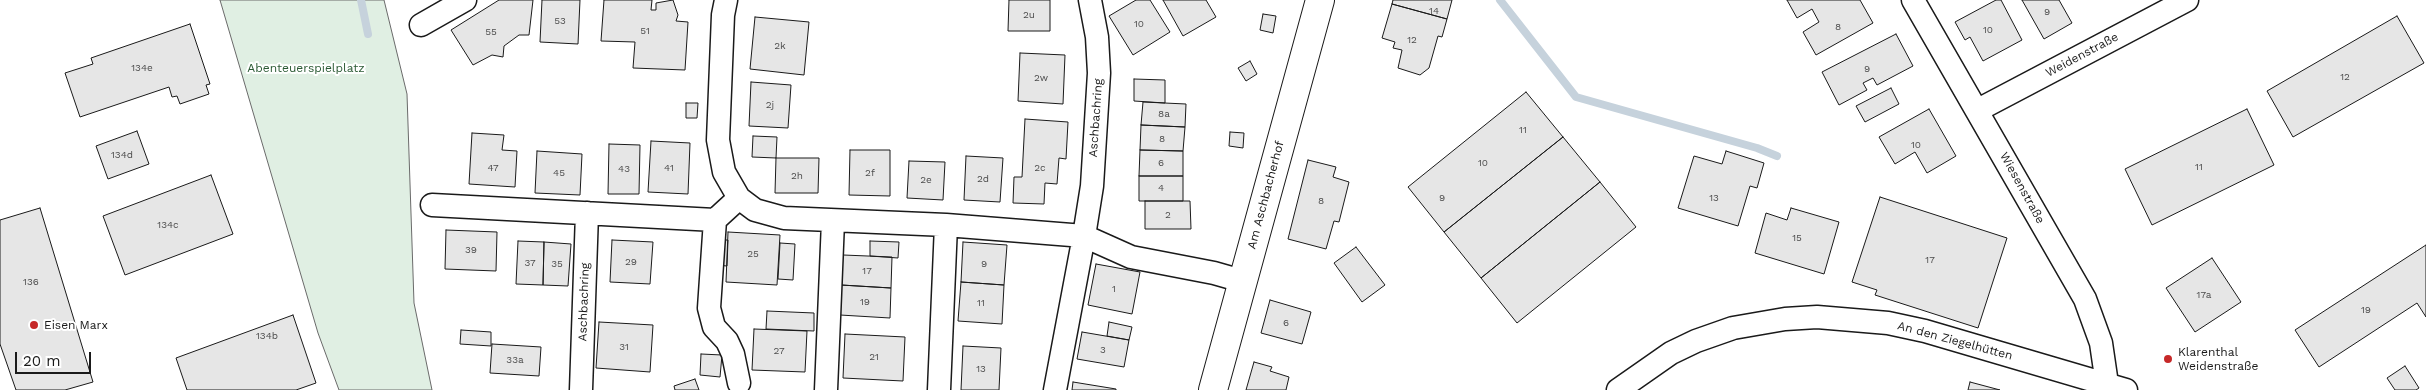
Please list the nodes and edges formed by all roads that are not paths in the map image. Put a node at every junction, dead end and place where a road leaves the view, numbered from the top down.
1 (465, 0) edge
2 (726, 0) edge
3 (1090, 0) edge
4 (1320, 0) edge
5 (1913, 0) edge
6 (2187, 0) edge
7 (421, 25) dead end
8 (1978, 110) junction
9 (740, 198) junction
10 (432, 205) dead end
11 (587, 213) junction
12 (715, 220) junction
13 (833, 221) junction
14 (946, 226) junction
15 (1084, 236) junction
16 (1242, 281) junction
17 (738, 383) dead end
18 (2116, 387) edge
19 (581, 390) edge
20 (826, 390) edge
21 (939, 390) edge
22 (1055, 390) edge
23 (1212, 390) edge
24 (1618, 390) edge

1 - 7 street
2 - 9 street
3 - 15 street, Aschbachring
4 - 16 street, Am Aschbacherhof
5 - 8 street, Wiesenstraße
6 - 8 street, Weidenstraße
8 - 18 street, Wiesenstraße
9 - 12 street
9 - 13 street
10 - 11 street
11 - 12 street
11 - 19 street, Aschbachring
12 - 17 street
13 - 14 street
13 - 20 street
14 - 15 street
14 - 21 street
15 - 16 street
15 - 22 street, Aschbachring
16 - 23 street, Am Aschbacherhof
18 - 24 street, An den Ziegelhütten

